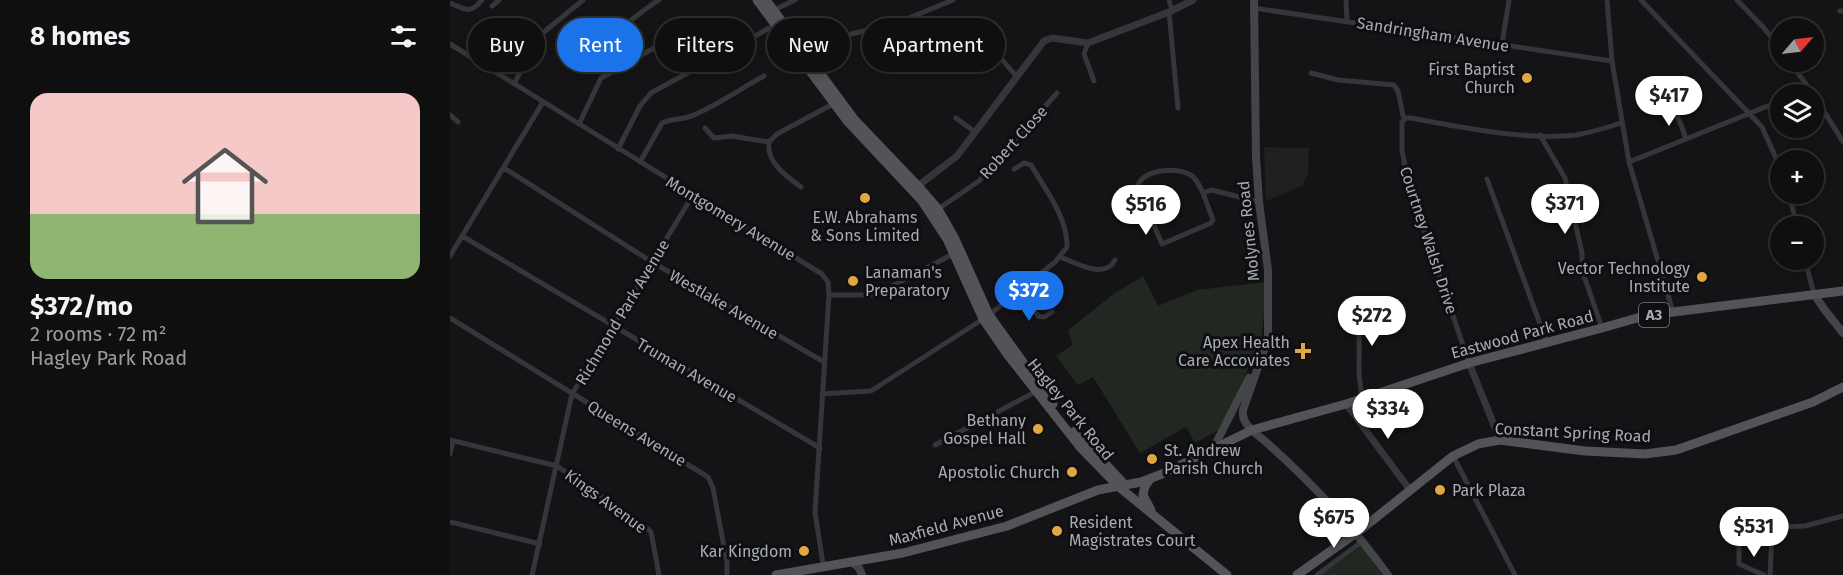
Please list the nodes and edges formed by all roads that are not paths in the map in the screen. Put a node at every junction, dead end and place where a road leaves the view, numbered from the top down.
1 (482, 0) edge
2 (499, 0) edge
3 (583, 0) edge
4 (659, 0) edge
5 (757, 0) edge
6 (766, 0) edge
7 (795, 0) edge
8 (953, 0) edge
9 (1169, 0) edge
10 (1193, 0) edge
11 (1346, 0) edge
12 (1509, 0) edge
13 (1607, 0) edge
14 (1641, 0) edge
15 (1737, 0) edge
16 (450, 3) edge
17 (1254, 4) edge
18 (492, 6) dead end
19 (774, 10) junction
20 (1171, 11) junction
21 (634, 18) edge
22 (770, 18) edge
23 (780, 18) edge
24 (1347, 21) junction
25 (767, 29) edge
26 (850, 34) edge
27 (1770, 36) edge
28 (1088, 43) junction
29 (450, 44) edge
30 (1502, 44) junction
31 (655, 47) edge
32 (1612, 61) junction
33 (1005, 63) edge
34 (810, 72) edge
35 (820, 72) edge
36 (1311, 73) dead end
37 (764, 76) dead end
38 (1016, 76) junction
39 (1094, 81) dead end
40 (514, 84) junction
41 (1057, 93) dead end
42 (543, 102) junction
43 (1661, 102) dead end
44 (833, 104) junction
45 (1770, 105) edge
46 (1178, 108) dead end
47 (1824, 112) edge
48 (1750, 113) junction
49 (450, 115) edge
50 (956, 118) dead end
51 (1404, 120) junction
52 (458, 122) dead end
53 (1621, 123) junction
54 (579, 124) junction
55 (705, 128) dead end
56 (975, 132) junction
57 (1540, 135) junction
58 (1686, 139) junction
59 (769, 141) junction
60 (1843, 142) edge
61 (618, 149) junction
62 (1772, 150) edge
63 (640, 162) junction
64 (1629, 162) junction
65 (504, 168) junction
66 (1014, 169) dead end
67 (1487, 179) dead end
68 (801, 187) dead end
69 (915, 188) junction
70 (1203, 193) junction
71 (693, 195) junction
72 (1259, 202) junction
73 (938, 209) junction
74 (462, 236) junction
75 (953, 254) junction
76 (450, 256) edge
77 (1060, 257) junction
78 (1115, 260) dead end
79 (652, 262) junction
80 (1808, 270) edge
81 (1022, 288) junction
82 (1843, 291) edge
83 (1814, 294) junction
84 (829, 295) junction
85 (1351, 305) dead end
86 (1052, 312) dead end
87 (1673, 312) junction
88 (986, 317) junction
89 (450, 318) edge
90 (613, 327) junction
91 (1602, 328) junction
92 (1268, 330) junction
93 (1843, 333) edge
94 (1547, 343) junction
95 (824, 362) junction
96 (1469, 363) junction
97 (1843, 387) edge
98 (1035, 392) junction
99 (822, 393) junction
100 (572, 394) junction
101 (1363, 398) junction
102 (1346, 404) junction
103 (1252, 430) junction
104 (451, 440) edge
105 (1500, 440) junction
106 (935, 445) dead end
107 (1214, 447) junction
108 (820, 448) junction
109 (450, 454) edge
110 (1453, 456) junction
111 (557, 466) junction
112 (1151, 478) junction
113 (1122, 486) junction
114 (1410, 490) junction
115 (1843, 516) edge
116 (1157, 520) junction
117 (450, 522) edge
118 (1356, 533) junction
119 (1363, 541) junction
120 (540, 544) junction
121 (1739, 544) dead end
122 (853, 563) junction
123 (823, 564) dead end
124 (532, 575) edge
125 (659, 575) edge
126 (727, 575) edge
127 (776, 575) edge
128 (862, 575) edge
129 (1227, 575) edge
130 (1298, 575) edge
131 (1317, 575) edge
132 (1388, 575) edge
133 (1515, 575) edge
134 (1764, 575) edge
135 (1770, 575) edge

1 - 16 street
2 - 18 street
3 - 40 street
4 - 21 street
5 - 22 main road, Hagley Park Road
6 - 19 main road, Hagley Park Road
7 - 19 street
8 - 26 street
9 - 20 street
10 - 20 street
11 - 24 street
12 - 30 street
13 - 32 street
14 - 48 street
15 - 27 street
17 - 24 street, Sandringham Avenue
17 - 72 main road, Molynes Road
19 - 23 main road, Hagley Park Road
20 - 28 street
20 - 46 street
24 - 30 street, Sandringham Avenue
25 - 61 street
28 - 38 street
28 - 39 street
29 - 40 street, Montgomery Avenue
30 - 32 street, Sandringham Avenue
31 - 54 street
32 - 53 street
33 - 38 street
34 - 44 main road, Hagley Park Road
35 - 69 main road, Hagley Park Road
36 - 51 street, Courtney Walsh Drive
37 - 63 street
38 - 56 street
40 - 42 street, Montgomery Avenue
41 - 73 street, Robert Close
42 - 54 street, Montgomery Avenue
42 - 65 street
43 - 58 street
44 - 59 street
44 - 69 main road, Hagley Park Road
45 - 48 street
47 - 60 street
48 - 58 street
48 - 62 street
49 - 52 street
50 - 56 street
51 - 57 street
51 - 96 street, Courtney Walsh Drive
53 - 57 street
53 - 64 street
54 - 61 street, Montgomery Avenue
55 - 59 street
56 - 69 street
57 - 91 street
58 - 64 street
59 - 68 street
61 - 63 street, Montgomery Avenue
63 - 71 street, Montgomery Avenue
64 - 87 street
65 - 74 street
65 - 79 street, Westlake Avenue
66 - 77 street
67 - 94 street
69 - 73 main road, Hagley Park Road
69 - 75 main road, Hagley Park Road
70 - 70 street
70 - 72 street
71 - 79 street, Richmond Park Avenue
71 - 84 street, Montgomery Avenue
72 - 92 main road, Molynes Road
73 - 88 main road, Hagley Park Road
74 - 76 street
74 - 90 street, Truman Avenue
75 - 84 street
75 - 88 main road, Hagley Park Road
77 - 78 street
77 - 81 street
79 - 90 street, Richmond Park Avenue
79 - 95 street, Westlake Avenue
80 - 83 street
81 - 86 street
81 - 88 street
82 - 83 main road, Eastwood Park Road / A3
83 - 87 main road, Eastwood Park Road / A3
83 - 93 main road
84 - 95 street
85 - 101 street
87 - 91 main road, Eastwood Park Road / A3
88 - 98 main road, Hagley Park Road
88 - 99 street
88 - 113 main road, Hagley Park Road
89 - 100 street, Queens Avenue
90 - 100 street, Richmond Park Avenue
90 - 108 street, Truman Avenue
91 - 94 main road, Eastwood Park Road / A3
92 - 103 main road
92 - 107 main road, Molynes Road
94 - 96 main road, Eastwood Park Road / A3
95 - 99 street
96 - 101 main road, Eastwood Park Road / A3
96 - 105 street
97 - 105 main road, Constant Spring Road
98 - 106 street
98 - 113 main road, Hagley Park Road
99 - 108 street
100 - 111 street, Richmond Park Avenue
100 - 126 street, Queens Avenue
101 - 102 main road, Eastwood Park Road / A3
102 - 103 main road, Eastwood Park Road / A3
102 - 114 street
103 - 107 main road, Eastwood Park Road / A3
103 - 118 main road
104 - 109 street
104 - 111 street, Kings Avenue
105 - 110 main road, Constant Spring Road
107 - 112 main road, Eastwood Park Road / A3
108 - 123 street
110 - 114 main road, Constant Spring Road
110 - 133 street
111 - 120 street, Richmond Park Avenue
111 - 125 street, Kings Avenue
112 - 113 main road, Eastwood Park Road / A3
112 - 116 main road
113 - 116 main road, Hagley Park Road
113 - 122 main road, Maxfield Avenue
114 - 118 main road, Constant Spring Road
115 - 135 street
116 - 129 main road, Hagley Park Road
117 - 120 street
118 - 119 main road
118 - 130 main road, Constant Spring Road
119 - 131 street
119 - 132 main road
120 - 124 street, Richmond Park Avenue
121 - 134 street
122 - 127 main road, Maxfield Avenue
122 - 128 main road

